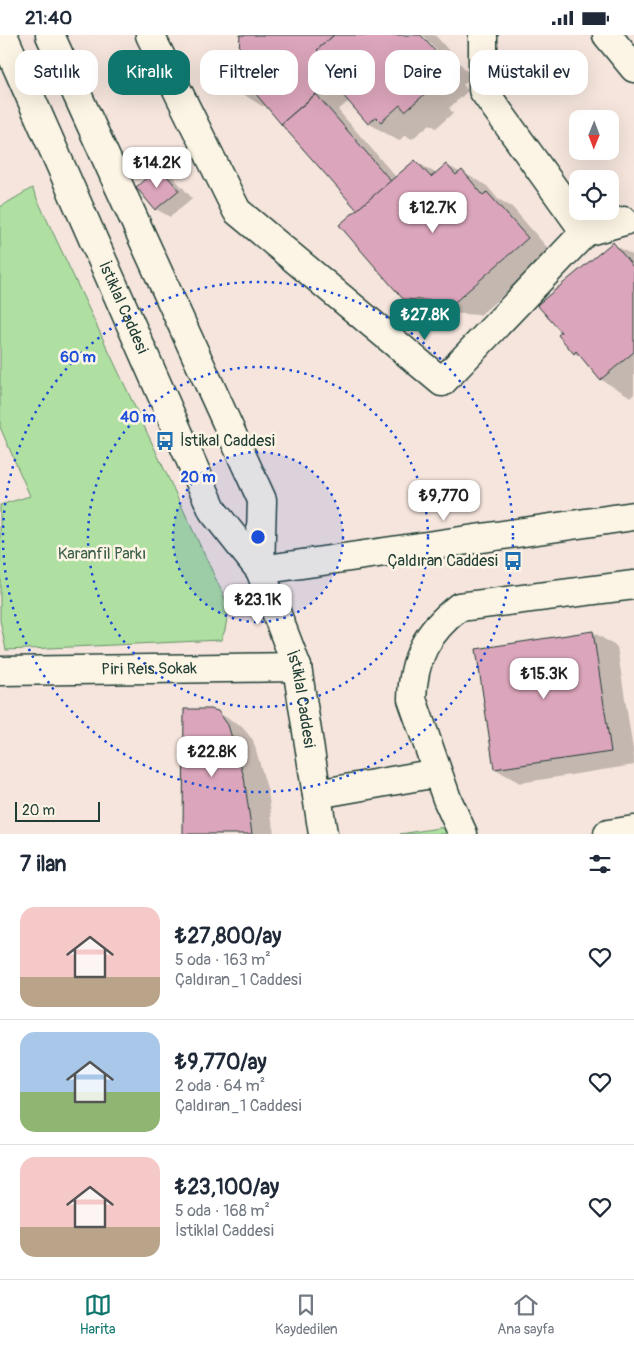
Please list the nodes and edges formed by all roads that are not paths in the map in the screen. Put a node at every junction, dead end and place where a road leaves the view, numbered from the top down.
1 (3, 35) edge
2 (50, 35) edge
3 (150, 35) edge
4 (484, 35) edge
5 (607, 35) edge
6 (634, 68) edge
7 (624, 221) dead end
8 (585, 232) junction
9 (634, 516) edge
10 (260, 570) junction
11 (634, 585) edge
12 (297, 667) junction
13 (0, 671) edge
14 (437, 773) junction
15 (317, 793) junction
16 (634, 830) edge
17 (323, 834) edge
18 (463, 834) edge
19 (608, 834) edge

1 - 10 street, İstiklal Caddesi
2 - 10 street, İstiklal Caddesi
3 - 8 street
4 - 8 street
5 - 6 street
7 - 8 street
9 - 10 street
10 - 12 street, İstiklal Caddesi
11 - 14 street
12 - 13 street, Piri Reis Sokak
12 - 15 street, İstiklal Caddesi
14 - 15 street
14 - 18 street
15 - 17 street, İstiklal Caddesi
16 - 19 street

